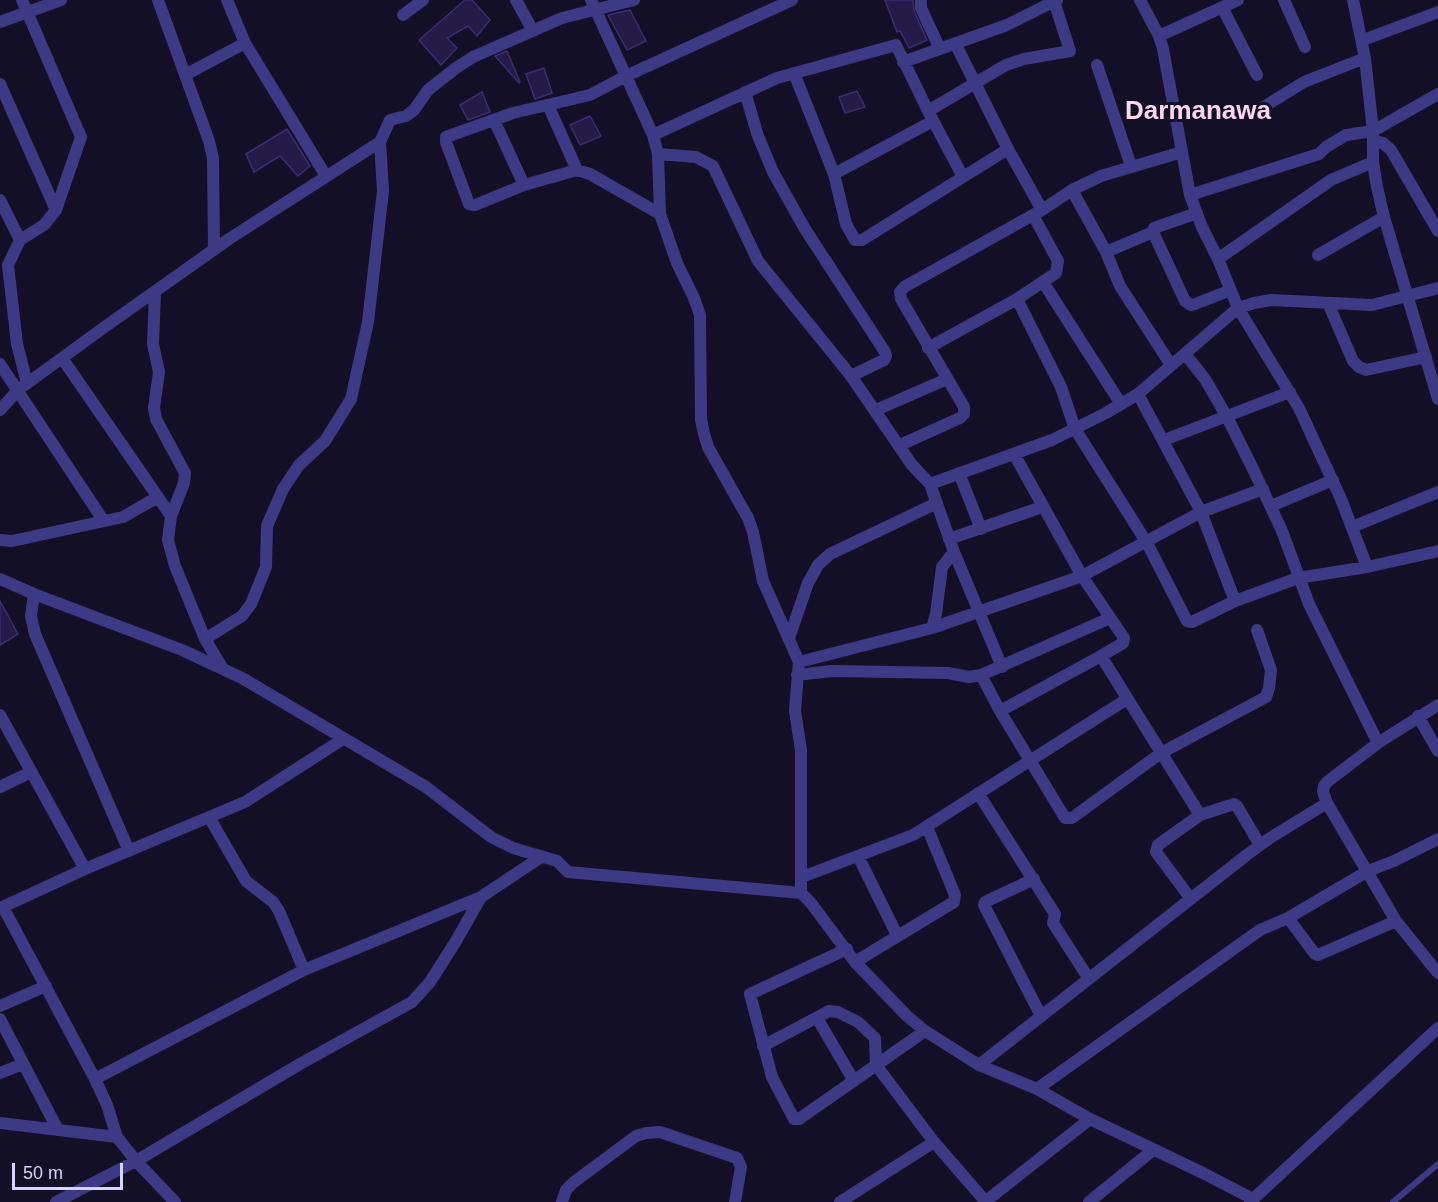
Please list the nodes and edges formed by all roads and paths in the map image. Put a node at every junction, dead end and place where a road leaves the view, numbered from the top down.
1 (22, 0) edge
2 (61, 0) edge
3 (158, 0) edge
4 (227, 0) edge
5 (423, 0) edge
6 (516, 0) edge
7 (634, 0) edge
8 (792, 0) edge
9 (921, 0) edge
10 (1140, 0) edge
11 (1238, 0) edge
12 (1284, 0) edge
13 (1353, 0) edge
14 (1056, 1) edge
15 (594, 4) edge
16 (1222, 7) junction
17 (1438, 12) edge
18 (26, 13) junction
19 (403, 15) dead end
20 (0, 22) edge
21 (533, 31) junction
22 (1158, 36) junction
23 (1363, 40) junction
24 (245, 43) junction
25 (955, 43) junction
26 (1305, 47) dead end
27 (940, 49) junction
28 (1365, 58) junction
29 (903, 62) junction
30 (1096, 65) dead end
31 (794, 73) junction
32 (185, 75) junction
33 (1257, 75) dead end
34 (626, 76) junction
35 (975, 83) junction
36 (0, 84) edge
37 (745, 92) junction
38 (1438, 94) edge
39 (548, 105) junction
40 (1257, 111) dead end
41 (931, 116) junction
42 (494, 120) junction
43 (653, 135) junction
44 (1373, 136) junction
45 (380, 142) junction
46 (1008, 149) junction
47 (1182, 152) junction
48 (657, 154) junction
49 (1373, 162) junction
50 (1131, 166) junction
51 (578, 170) junction
52 (834, 174) junction
53 (326, 176) junction
54 (963, 177) junction
55 (524, 185) junction
56 (1072, 190) junction
57 (1190, 195) junction
58 (0, 200) edge
59 (56, 210) junction
60 (1038, 213) junction
61 (1197, 213) junction
62 (660, 214) junction
63 (1384, 217) junction
64 (1438, 231) edge
65 (1153, 232) junction
66 (20, 240) junction
67 (214, 250) junction
68 (1106, 252) junction
69 (1318, 255) dead end
70 (1218, 259) junction
71 (1043, 282) junction
72 (1438, 288) edge
73 (1231, 290) junction
74 (155, 292) junction
75 (1407, 295) junction
76 (1017, 298) junction
77 (1328, 303) junction
78 (1238, 308) junction
79 (928, 348) junction
80 (1185, 354) junction
81 (1426, 357) junction
82 (62, 358) junction
83 (0, 364) edge
84 (1172, 365) junction
85 (851, 376) junction
86 (946, 379) junction
87 (1436, 385) edge
88 (22, 386) junction
89 (1290, 392) junction
90 (1138, 394) junction
91 (1438, 399) edge
92 (1121, 404) junction
93 (876, 410) junction
94 (0, 411) edge
95 (1227, 417) junction
96 (1075, 429) junction
97 (1164, 440) junction
98 (900, 445) junction
99 (1014, 454) junction
100 (959, 473) junction
101 (1333, 480) junction
102 (930, 484) junction
103 (1263, 489) junction
104 (1438, 492) edge
105 (158, 497) junction
106 (937, 503) junction
107 (1271, 506) junction
108 (1042, 507) junction
109 (1201, 512) junction
110 (171, 516) junction
111 (103, 520) junction
112 (1352, 527) junction
113 (981, 529) junction
114 (950, 538) junction
115 (0, 540) edge
116 (1147, 543) junction
117 (1438, 551) edge
118 (954, 552) junction
119 (1367, 567) junction
120 (1082, 576) junction
121 (1298, 578) junction
122 (0, 579) edge
123 (34, 594) junction
124 (1235, 601) junction
125 (978, 612) junction
126 (1110, 618) junction
127 (932, 628) junction
128 (1257, 630) dead end
129 (789, 638) junction
130 (205, 639) junction
131 (1101, 656) junction
132 (799, 662) junction
133 (1002, 667) junction
134 (224, 670) junction
135 (797, 675) junction
136 (981, 675) junction
137 (1127, 699) junction
138 (1438, 705) edge
139 (1000, 711) junction
140 (0, 715) edge
141 (1418, 716) junction
142 (342, 739) junction
143 (1378, 743) junction
144 (1438, 751) edge
145 (1161, 753) junction
146 (1030, 760) junction
147 (31, 772) junction
148 (0, 787) edge
149 (978, 792) junction
150 (1327, 803) junction
151 (1200, 815) junction
152 (209, 817) junction
153 (927, 827) junction
154 (1438, 839) edge
155 (1260, 845) junction
156 (129, 851) junction
157 (858, 856) junction
158 (541, 857) junction
159 (85, 869) junction
160 (1368, 871) junction
161 (802, 877) junction
162 (1034, 879) junction
163 (801, 893) junction
164 (481, 897) junction
165 (1191, 899) junction
166 (2, 907) edge
167 (1288, 918) junction
168 (1396, 921) junction
169 (897, 935) junction
170 (847, 949) junction
171 (855, 962) junction
172 (304, 970) junction
173 (1438, 973) edge
174 (1089, 979) junction
175 (46, 987) junction
176 (0, 1006) edge
177 (1041, 1016) junction
178 (817, 1018) junction
179 (0, 1019) edge
180 (1438, 1028) edge
181 (925, 1031) junction
182 (763, 1046) junction
183 (23, 1064) junction
184 (876, 1065) junction
185 (979, 1065) junction
186 (0, 1073) edge
187 (95, 1079) junction
188 (854, 1081) junction
189 (1037, 1089) junction
190 (1090, 1119) junction
191 (0, 1124) edge
192 (58, 1130) junction
193 (117, 1137) junction
194 (934, 1142) junction
195 (1153, 1150) junction
196 (136, 1161) junction
197 (1438, 1164) edge
198 (1252, 1201) edge
199 (56, 1202) edge
200 (175, 1202) edge
201 (562, 1202) edge
202 (735, 1202) edge
203 (840, 1202) edge
204 (986, 1202) edge
205 (1089, 1202) edge
206 (1393, 1202) edge

1 - 18 street
2 - 18 street
3 - 32 street
4 - 24 street
5 - 19 street
6 - 21 street
7 - 15 street
8 - 34 street
9 - 27 street
10 - 22 street
11 - 16 street
12 - 26 street
13 - 23 street
14 - 25 street
14 - 35 street
15 - 21 street
15 - 34 street
16 - 22 street
16 - 33 street
17 - 23 street
18 - 20 street
18 - 59 street
21 - 45 street
22 - 47 street
23 - 28 street
24 - 32 street
24 - 53 street
25 - 27 street
25 - 35 street
27 - 29 street
28 - 40 street
28 - 44 street
29 - 31 street
29 - 41 street
30 - 50 street
31 - 37 street
31 - 52 street
32 - 67 street
34 - 39 street
34 - 43 street
35 - 41 street
35 - 46 street
36 - 59 street
37 - 43 street
37 - 85 street
38 - 44 street
39 - 42 street
39 - 51 street
41 - 52 street
41 - 54 street
42 - 55 street
42 - 55 street
43 - 48 street
44 - 49 street
44 - 57 street
44 - 64 street
45 - 53 street
45 - 130 street
46 - 54 street
46 - 60 street
47 - 50 street
47 - 57 street
48 - 62 street
48 - 85 street
49 - 63 street
49 - 70 street
50 - 56 street
51 - 55 street
51 - 62 street
52 - 54 street
53 - 67 street
56 - 60 street
56 - 68 street
57 - 61 street
58 - 66 street
59 - 66 street
60 - 71 street
60 - 79 street
61 - 65 street
61 - 70 street
62 - 129 street
63 - 69 street
63 - 75 street
65 - 68 street
65 - 73 street
66 - 88 street
67 - 74 street
68 - 84 street
70 - 73 street
71 - 76 street
71 - 92 street
72 - 75 street
73 - 78 street
74 - 82 street
74 - 110 street
75 - 77 street
75 - 81 street
76 - 79 street
76 - 96 street
77 - 78 street
77 - 81 street
78 - 80 street
78 - 89 street
79 - 86 street
80 - 84 street
80 - 95 street
81 - 87 street
82 - 88 street
82 - 105 street
83 - 88 street
84 - 90 street
85 - 93 street
86 - 93 street
86 - 98 street
87 - 91 street
88 - 94 street
88 - 111 street
89 - 95 street
89 - 101 street
90 - 92 street
90 - 97 street
92 - 96 street
93 - 98 street
95 - 97 street
95 - 103 street
96 - 99 street
96 - 116 street
97 - 109 street
98 - 102 street
99 - 100 street
99 - 108 street
100 - 102 street
100 - 113 street
101 - 107 street
101 - 112 street
102 - 106 street
103 - 107 street
103 - 109 street
104 - 112 street
105 - 110 street
105 - 111 street
106 - 114 street
106 - 129 street
107 - 121 street
108 - 113 street
108 - 120 street
109 - 116 street
109 - 124 street
110 - 130 street
111 - 115 street
112 - 119 street
113 - 114 street
114 - 118 street
116 - 120 street
116 - 124 street
117 - 119 street
118 - 125 street
118 - 127 street
119 - 121 street
120 - 125 street
120 - 126 street
121 - 124 street
121 - 143 street
122 - 123 street
123 - 134 street
123 - 156 street
125 - 127 street
125 - 133 street
126 - 131 street
126 - 133 street
127 - 132 street
128 - 145 street
129 - 132 street
130 - 134 street
131 - 137 street
131 - 139 street
132 - 135 street
133 - 136 street
134 - 142 street
135 - 136 street
135 - 161 street
136 - 139 street
137 - 145 street
137 - 146 street
138 - 141 street
139 - 146 street
140 - 147 street
141 - 143 street
141 - 144 street
142 - 152 street
142 - 158 street
143 - 150 street
145 - 146 street
145 - 151 street
146 - 149 street
147 - 148 street
147 - 159 street
149 - 153 street
149 - 162 street
150 - 155 street
150 - 160 street
151 - 155 street
151 - 165 street
152 - 156 street
152 - 172 street
153 - 157 street
153 - 169 street
154 - 160 street
155 - 165 street
156 - 159 street
157 - 161 street
157 - 169 street
158 - 163 street
158 - 164 street
159 - 166 street
160 - 167 street
160 - 168 street
161 - 163 street
162 - 174 street
162 - 177 street
163 - 170 street
164 - 172 street
164 - 196 street
165 - 174 street
166 - 175 street
167 - 168 street
167 - 189 street
168 - 173 street
169 - 171 street
170 - 171 street
170 - 182 street
171 - 181 street
172 - 187 street
174 - 177 street
175 - 176 street
175 - 187 street
177 - 185 street
178 - 182 street
178 - 184 street
178 - 188 street
179 - 183 street
180 - 198 street
181 - 184 street
181 - 185 street
182 - 188 street
183 - 186 street
183 - 192 street
184 - 188 street
184 - 194 street
185 - 189 street
187 - 193 street
189 - 190 street
190 - 195 street
190 - 204 street
191 - 192 street
192 - 193 street
193 - 196 street
194 - 203 street
194 - 204 street
195 - 198 street
195 - 205 street
196 - 199 street
196 - 200 street
197 - 206 lane
201 - 202 street

